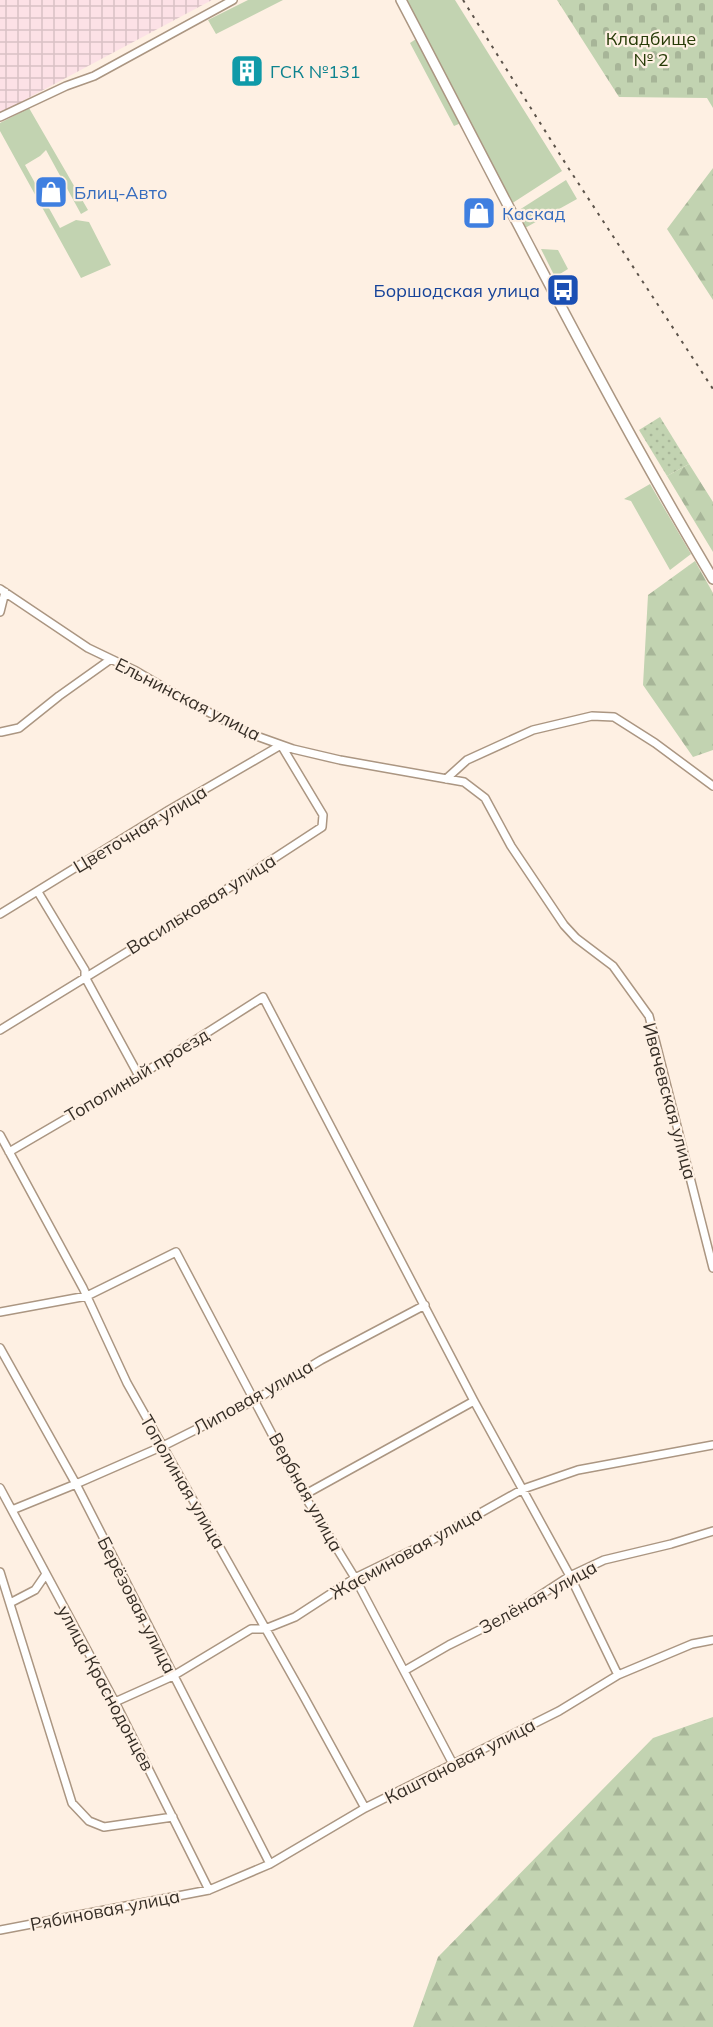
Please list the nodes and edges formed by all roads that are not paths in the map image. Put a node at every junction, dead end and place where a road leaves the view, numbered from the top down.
1 (233, 0) edge
2 (401, 0) edge
3 (0, 117) edge
4 (713, 579) edge
5 (2, 590) edge
6 (0, 612) edge
7 (111, 659) junction
8 (1, 732) edge
9 (281, 745) junction
10 (446, 778) junction
11 (464, 782) joint
12 (713, 786) edge
13 (38, 892) junction
14 (0, 914) edge
15 (86, 977) junction
16 (0, 1030) edge
17 (139, 1076) junction
18 (0, 1136) edge
19 (9, 1152) junction
20 (713, 1268) edge
21 (87, 1296) junction
22 (425, 1305) junction
23 (0, 1312) edge
24 (0, 1348) edge
25 (255, 1400) junction
26 (474, 1401) junction
27 (713, 1445) edge
28 (163, 1446) junction
29 (76, 1484) junction
30 (0, 1488) edge
31 (523, 1489) junction
32 (304, 1495) junction
33 (12, 1510) junction
34 (713, 1531) edge
35 (0, 1572) edge
36 (46, 1574) junction
37 (570, 1575) junction
38 (355, 1578) junction
39 (10, 1603) junction
40 (265, 1629) junction
41 (713, 1640) edge
42 (404, 1671) junction
43 (618, 1675) junction
44 (172, 1676) junction
45 (115, 1702) junction
46 (453, 1764) junction
47 (365, 1809) junction
48 (173, 1817) junction
49 (270, 1864) junction
50 (209, 1890) junction
51 (0, 1930) edge

1 - 3 street
2 - 4 street
5 - 6 street
5 - 7 street, Ельнинская улица
7 - 8 street
7 - 9 street, Ельнинская улица
9 - 10 street, Ельнинская улица
9 - 13 street, Цветочная улица
9 - 15 street, Васильковая улица
10 - 11 street, Ельнинская улица
10 - 12 street
11 - 20 street, Ивачевская улица
13 - 14 street, Цветочная улица
13 - 15 street
15 - 16 street, Васильковая улица
15 - 17 street
17 - 19 street, Тополиный проезд
17 - 22 street, Тополиный проезд
18 - 19 street, Тополиная улица
19 - 21 street, Тополиная улица
21 - 23 street
21 - 25 street, Вербная улица
21 - 28 street, Тополиная улица
22 - 25 street, Липовая улица
22 - 26 street
24 - 29 street, Берёзовая улица
25 - 28 street, Липовая улица
25 - 32 street, Вербная улица
26 - 31 street
26 - 32 street
27 - 31 street, Жасминовая улица
28 - 29 street, Липовая улица
28 - 40 street, Тополиная улица
29 - 33 street, Липовая улица
29 - 44 street, Берёзовая улица
30 - 33 street, улица Краснодонцев
31 - 37 street
31 - 38 street, Жасминовая улица
32 - 38 street, Вербная улица
33 - 36 street, улица Краснодонцев
34 - 37 street, Зелёная улица
35 - 39 street
36 - 39 street
36 - 45 street, улица Краснодонцев
37 - 42 street, Зелёная улица
37 - 43 street
38 - 40 street, Жасминовая улица
38 - 42 street, Вербная улица
39 - 48 street
40 - 44 street, Жасминовая улица
40 - 47 street, Тополиная улица
41 - 43 street, Каштановая улица
42 - 46 street, Вербная улица
43 - 46 street, Каштановая улица
44 - 45 street, Жасминовая улица
44 - 49 street, Берёзовая улица
45 - 48 street, улица Краснодонцев
46 - 47 street, Каштановая улица
47 - 49 street, Каштановая улица
48 - 50 street, улица Краснодонцев
49 - 50 street, Каштановая улица
50 - 51 street, Рябиновая улица

